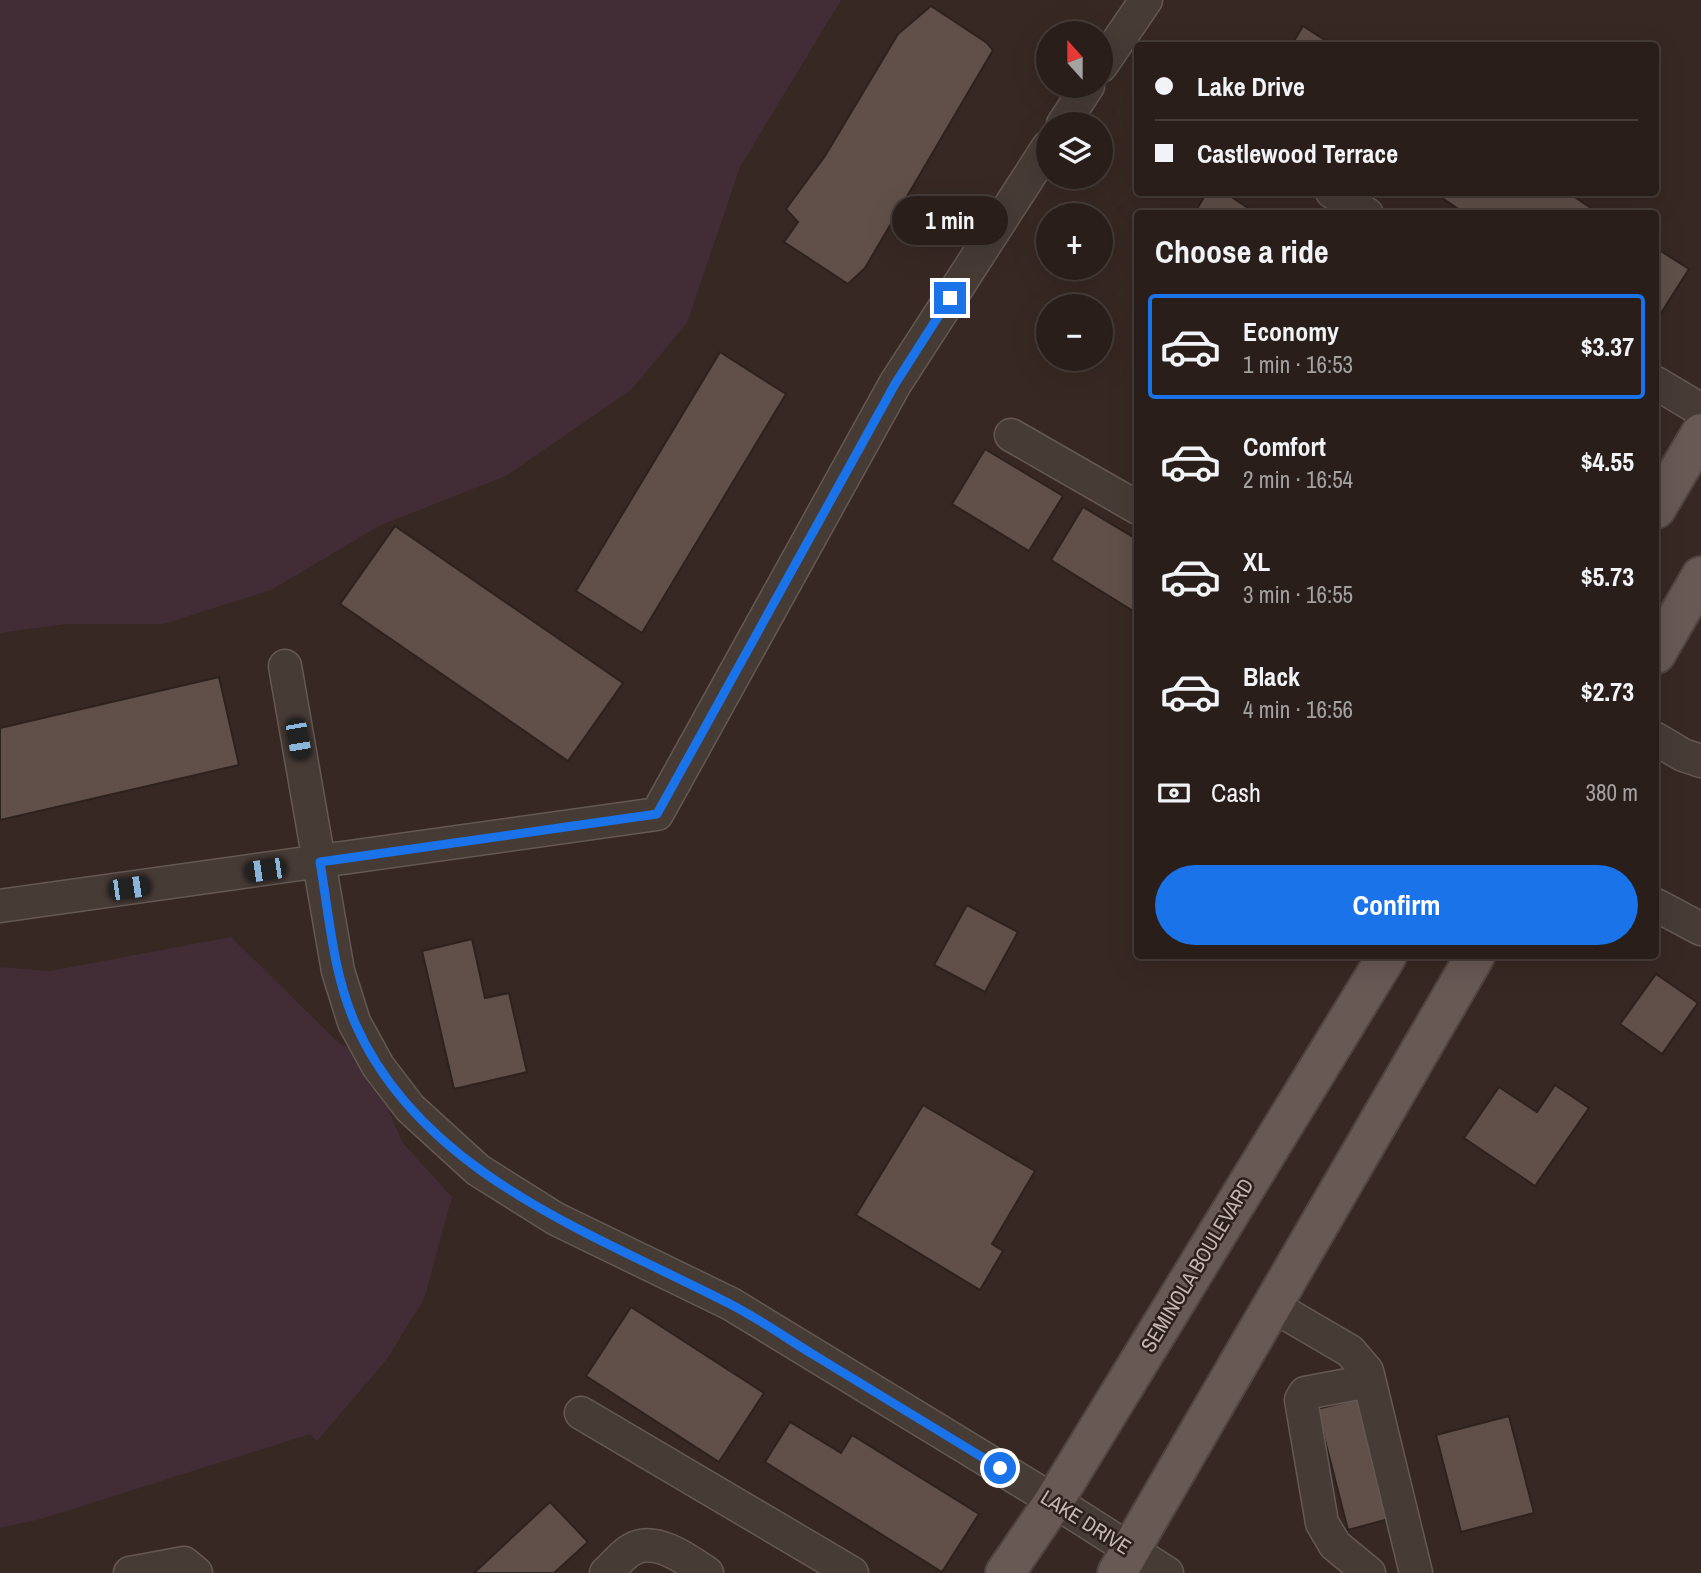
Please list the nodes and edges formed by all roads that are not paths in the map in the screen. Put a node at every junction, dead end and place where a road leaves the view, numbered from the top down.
1 (1146, 0) edge
2 (1113, 48) edge
3 (1036, 166) edge
4 (1338, 196) edge
5 (1361, 210) edge
6 (1659, 385) edge
7 (1701, 410) edge
8 (1701, 433) edge
9 (1011, 435) dead end
10 (1659, 504) edge
11 (1134, 506) edge
12 (1701, 576) edge
13 (1689, 622) edge
14 (1659, 651) edge
15 (285, 666) dead end
16 (1659, 741) edge
17 (1701, 761) edge
18 (320, 862) junction
19 (0, 906) edge
20 (1659, 907) edge
21 (1701, 929) edge
22 (1385, 959) edge
23 (1473, 959) edge
24 (1273, 1306) junction
25 (1369, 1381) junction
26 (581, 1413) dead end
27 (1054, 1501) junction
28 (1124, 1562) edge
29 (130, 1573) edge
30 (196, 1573) edge
31 (606, 1573) edge
32 (707, 1573) edge
33 (852, 1573) edge
34 (1005, 1573) edge
35 (1167, 1573) edge
36 (1369, 1573) edge
37 (1416, 1573) edge

1 - 2 street
3 - 18 street
4 - 5 street
6 - 7 street
8 - 10 main road
9 - 11 street
12 - 13 main road
13 - 14 main road
15 - 18 street, LAKE DRIVE
16 - 17 street
18 - 19 street
18 - 27 street, LAKE DRIVE
20 - 21 street
22 - 27 main road, SEMINOLA BOULEVARD
23 - 24 main road
24 - 25 street
24 - 28 main road
25 - 36 street
25 - 37 street
26 - 33 street
27 - 28 street, LAKE DRIVE
27 - 34 main road, SEMINOLA BOULEVARD
28 - 35 street, LAKE DRIVE
29 - 30 street
31 - 32 street

